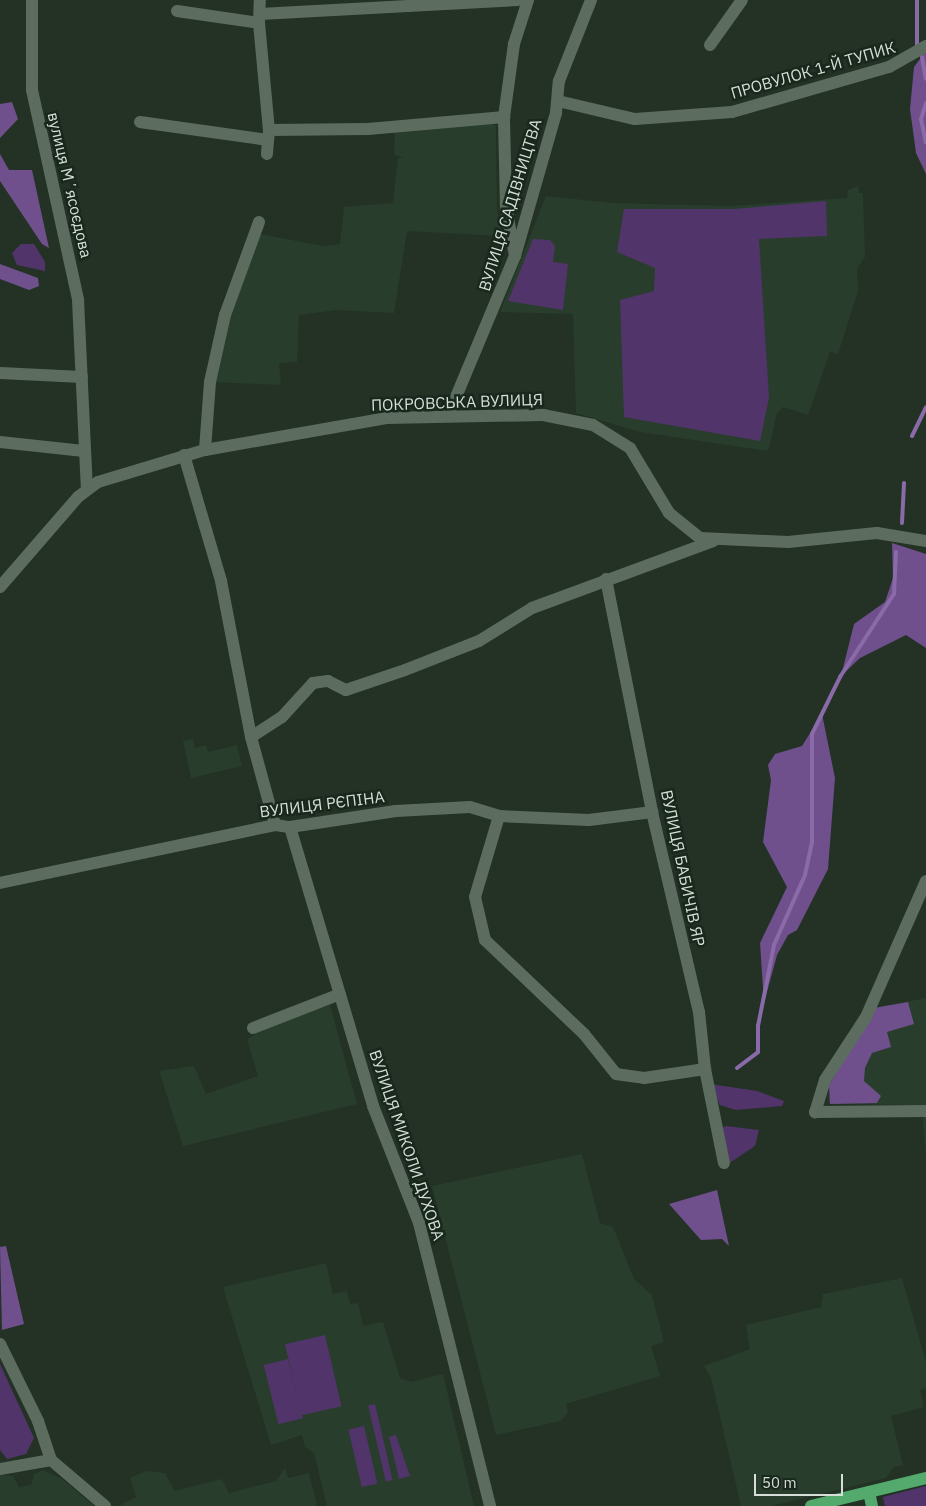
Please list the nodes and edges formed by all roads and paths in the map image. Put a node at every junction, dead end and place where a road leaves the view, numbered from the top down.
1 (32, 0) edge
2 (260, 0) edge
3 (518, 0) edge
4 (528, 0) edge
5 (591, 0) edge
6 (742, 0) edge
7 (177, 11) dead end
8 (260, 19) junction
9 (710, 45) dead end
10 (926, 46) edge
11 (558, 101) junction
12 (504, 117) junction
13 (140, 122) dead end
14 (269, 135) junction
15 (266, 154) dead end
16 (259, 222) dead end
17 (515, 256) junction
18 (0, 373) edge
19 (82, 377) junction
20 (448, 416) junction
21 (0, 442) edge
22 (205, 450) junction
23 (84, 451) junction
24 (184, 455) junction
25 (87, 488) junction
26 (713, 541) junction
27 (926, 541) edge
28 (606, 579) junction
29 (0, 587) edge
30 (251, 737) junction
31 (652, 812) junction
32 (499, 816) junction
33 (274, 825) junction
34 (290, 827) junction
35 (926, 881) edge
36 (0, 883) edge
37 (340, 994) junction
38 (253, 1028) dead end
39 (705, 1068) junction
40 (926, 1110) edge
41 (724, 1163) dead end
42 (0, 1344) edge
43 (51, 1460) junction
44 (0, 1469) edge
45 (926, 1478) edge
46 (869, 1492) junction
47 (105, 1506) edge
48 (490, 1506) edge
49 (811, 1506) edge
50 (872, 1506) edge

1 - 19 street, вулиця Мʼясоєдова
2 - 8 street
3 - 8 street
4 - 12 street
5 - 11 street, ВУЛИЦЯ САДІВНИЦТВА
6 - 9 street
7 - 8 street
8 - 14 street
10 - 11 street, ПРОВУЛОК 1-Й ТУПИК
11 - 17 street, ВУЛИЦЯ САДІВНИЦТВА
12 - 14 street
12 - 17 street
13 - 14 street
14 - 15 street
16 - 22 street
17 - 20 street, ВУЛИЦЯ САДІВНИЦТВА
18 - 19 street
19 - 23 street, вулиця Мʼясоєдова
20 - 22 street, ПОКРОВСЬКА ВУЛИЦЯ
20 - 26 street, ПОКРОВСЬКА ВУЛИЦЯ
21 - 23 street
22 - 24 street, ПОКРОВСЬКА ВУЛИЦЯ
23 - 25 street, вулиця Мʼясоєдова
24 - 25 street, ПОКРОВСЬКА ВУЛИЦЯ
24 - 30 street
25 - 29 street, ПОКРОВСЬКА ВУЛИЦЯ
26 - 27 street, ПОКРОВСЬКА ВУЛИЦЯ
26 - 28 street
28 - 30 street
28 - 31 street, ВУЛИЦЯ БАБИЧІВ ЯР
30 - 33 street
31 - 32 street, ВУЛИЦЯ РЄПІНА
31 - 39 street, ВУЛИЦЯ БАБИЧІВ ЯР
32 - 34 street, ВУЛИЦЯ РЄПІНА
32 - 39 street
33 - 34 street, ВУЛИЦЯ РЄПІНА
33 - 36 street, ВУЛИЦЯ РЄПІНА
34 - 37 street, ВУЛИЦЯ МИКОЛИ ДУХОВА
35 - 40 street
37 - 38 street
37 - 48 street, ВУЛИЦЯ МИКОЛИ ДУХОВА
39 - 41 street, ВУЛИЦЯ БАБИЧІВ ЯР
42 - 43 street
43 - 44 street
43 - 47 street
45 - 46 main road
46 - 49 main road
46 - 50 main road

